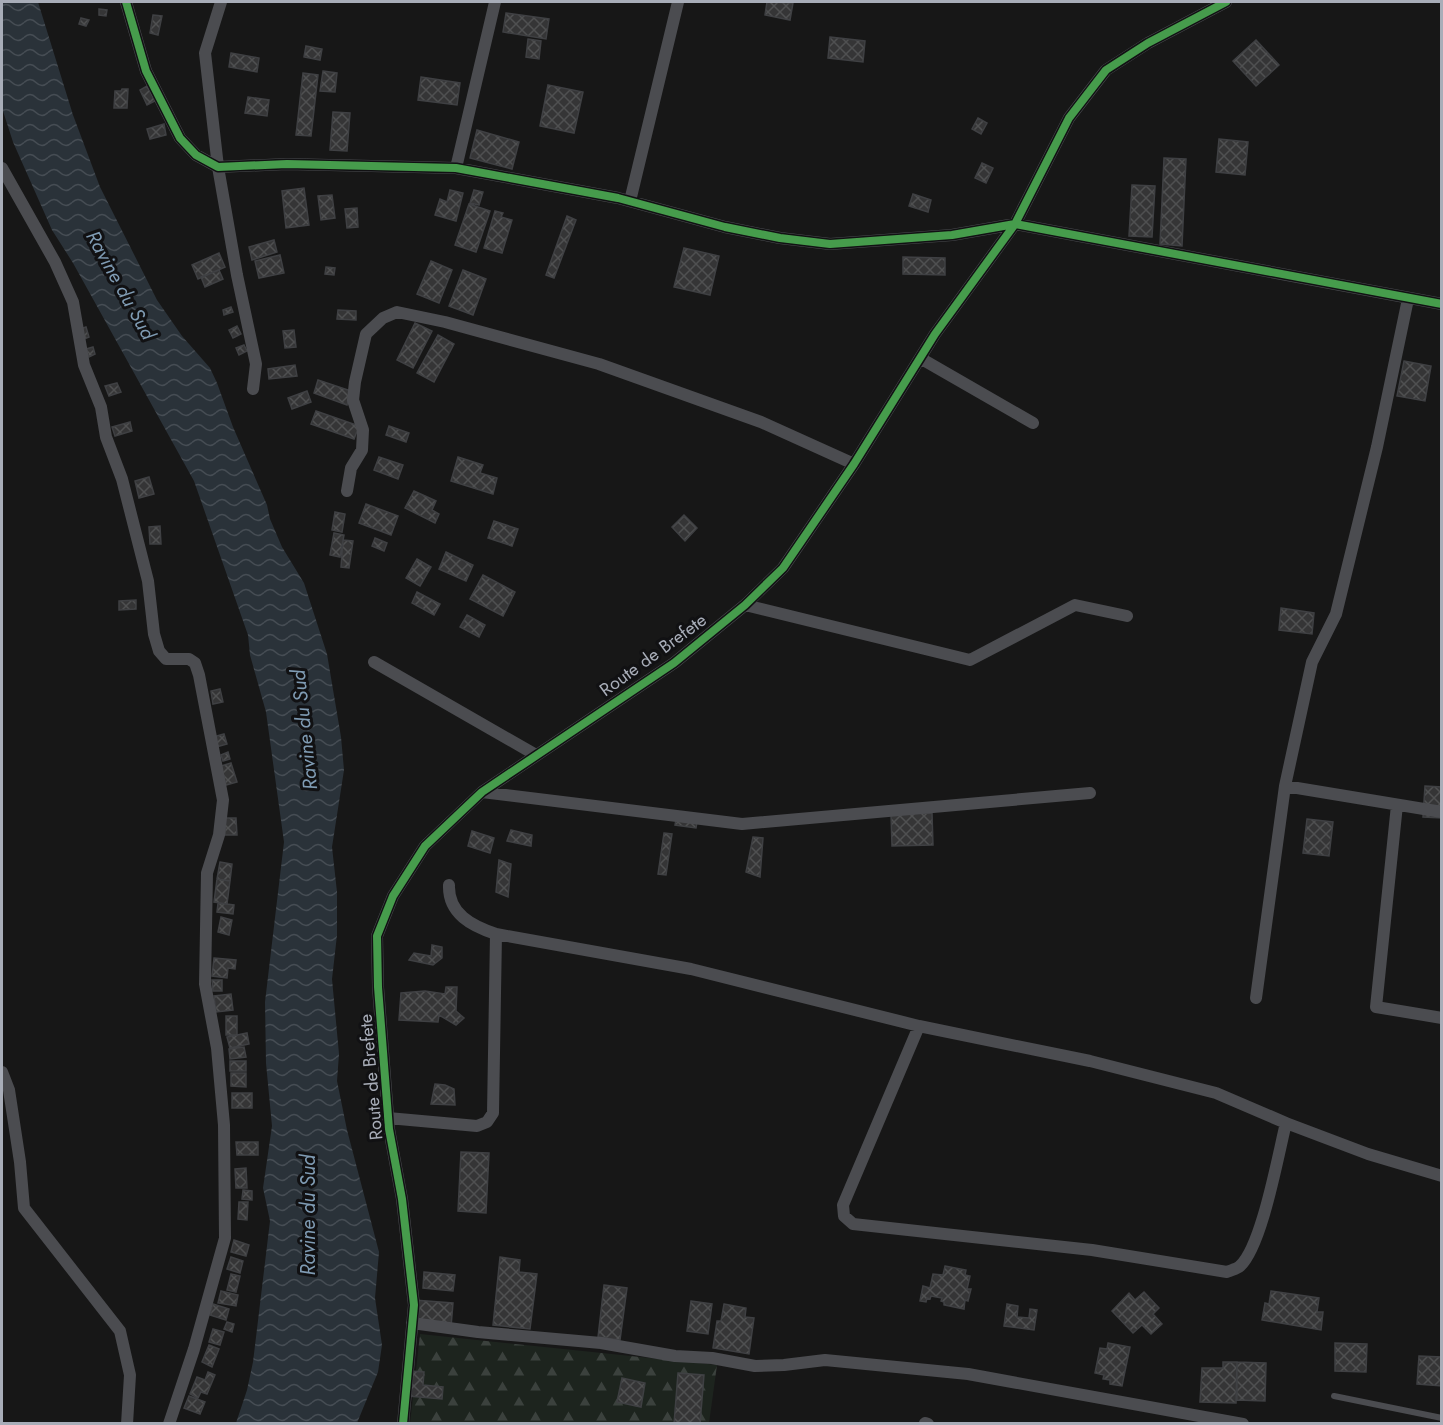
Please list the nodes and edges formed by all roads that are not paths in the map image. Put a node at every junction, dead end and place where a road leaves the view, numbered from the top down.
1 (126, 2) edge
2 (221, 2) edge
3 (495, 2) edge
4 (678, 2) edge
5 (1226, 2) edge
6 (218, 167) junction
7 (2, 168) edge
8 (456, 168) junction
9 (630, 201) junction
10 (1015, 224) junction
11 (1408, 299) junction
12 (1442, 304) edge
13 (920, 358) junction
14 (253, 389) dead end
15 (1033, 423) dead end
16 (854, 464) junction
17 (347, 491) dead end
18 (745, 605) junction
19 (1127, 616) dead end
20 (374, 662) dead end
21 (536, 755) junction
22 (1285, 786) junction
23 (482, 792) junction
24 (1090, 793) dead end
25 (1397, 805) junction
26 (1442, 812) edge
27 (449, 885) dead end
28 (496, 934) junction
29 (1256, 998) dead end
30 (1442, 1018) edge
31 (920, 1026) junction
32 (2, 1072) edge
33 (388, 1118) junction
34 (1286, 1123) junction
35 (1442, 1176) edge
36 (412, 1323) junction
37 (1334, 1396) dead end
38 (1442, 1418) edge
39 (127, 1424) edge
40 (169, 1424) edge
41 (402, 1424) edge
42 (1243, 1424) edge

1 - 6 street
2 - 6 street
3 - 8 street
4 - 9 street
5 - 10 street, Route de Brefete
6 - 8 street
6 - 14 street
7 - 40 street
8 - 9 street
9 - 10 street
10 - 11 street
10 - 13 street, Route de Brefete
11 - 12 street
11 - 22 street
13 - 15 street
13 - 16 street, Route de Brefete
16 - 17 street
16 - 18 street, Route de Brefete
18 - 19 street
18 - 21 street, Route de Brefete
20 - 21 street
21 - 23 street, Route de Brefete
22 - 25 street
22 - 29 street
23 - 24 street
23 - 33 street, Route de Brefete
25 - 26 street
25 - 30 street
27 - 28 street
28 - 31 street
28 - 33 street
31 - 34 street
31 - 34 street
32 - 39 street
33 - 36 street, Route de Brefete
34 - 35 street
36 - 41 street, Route de Brefete
36 - 42 street
37 - 38 lane

